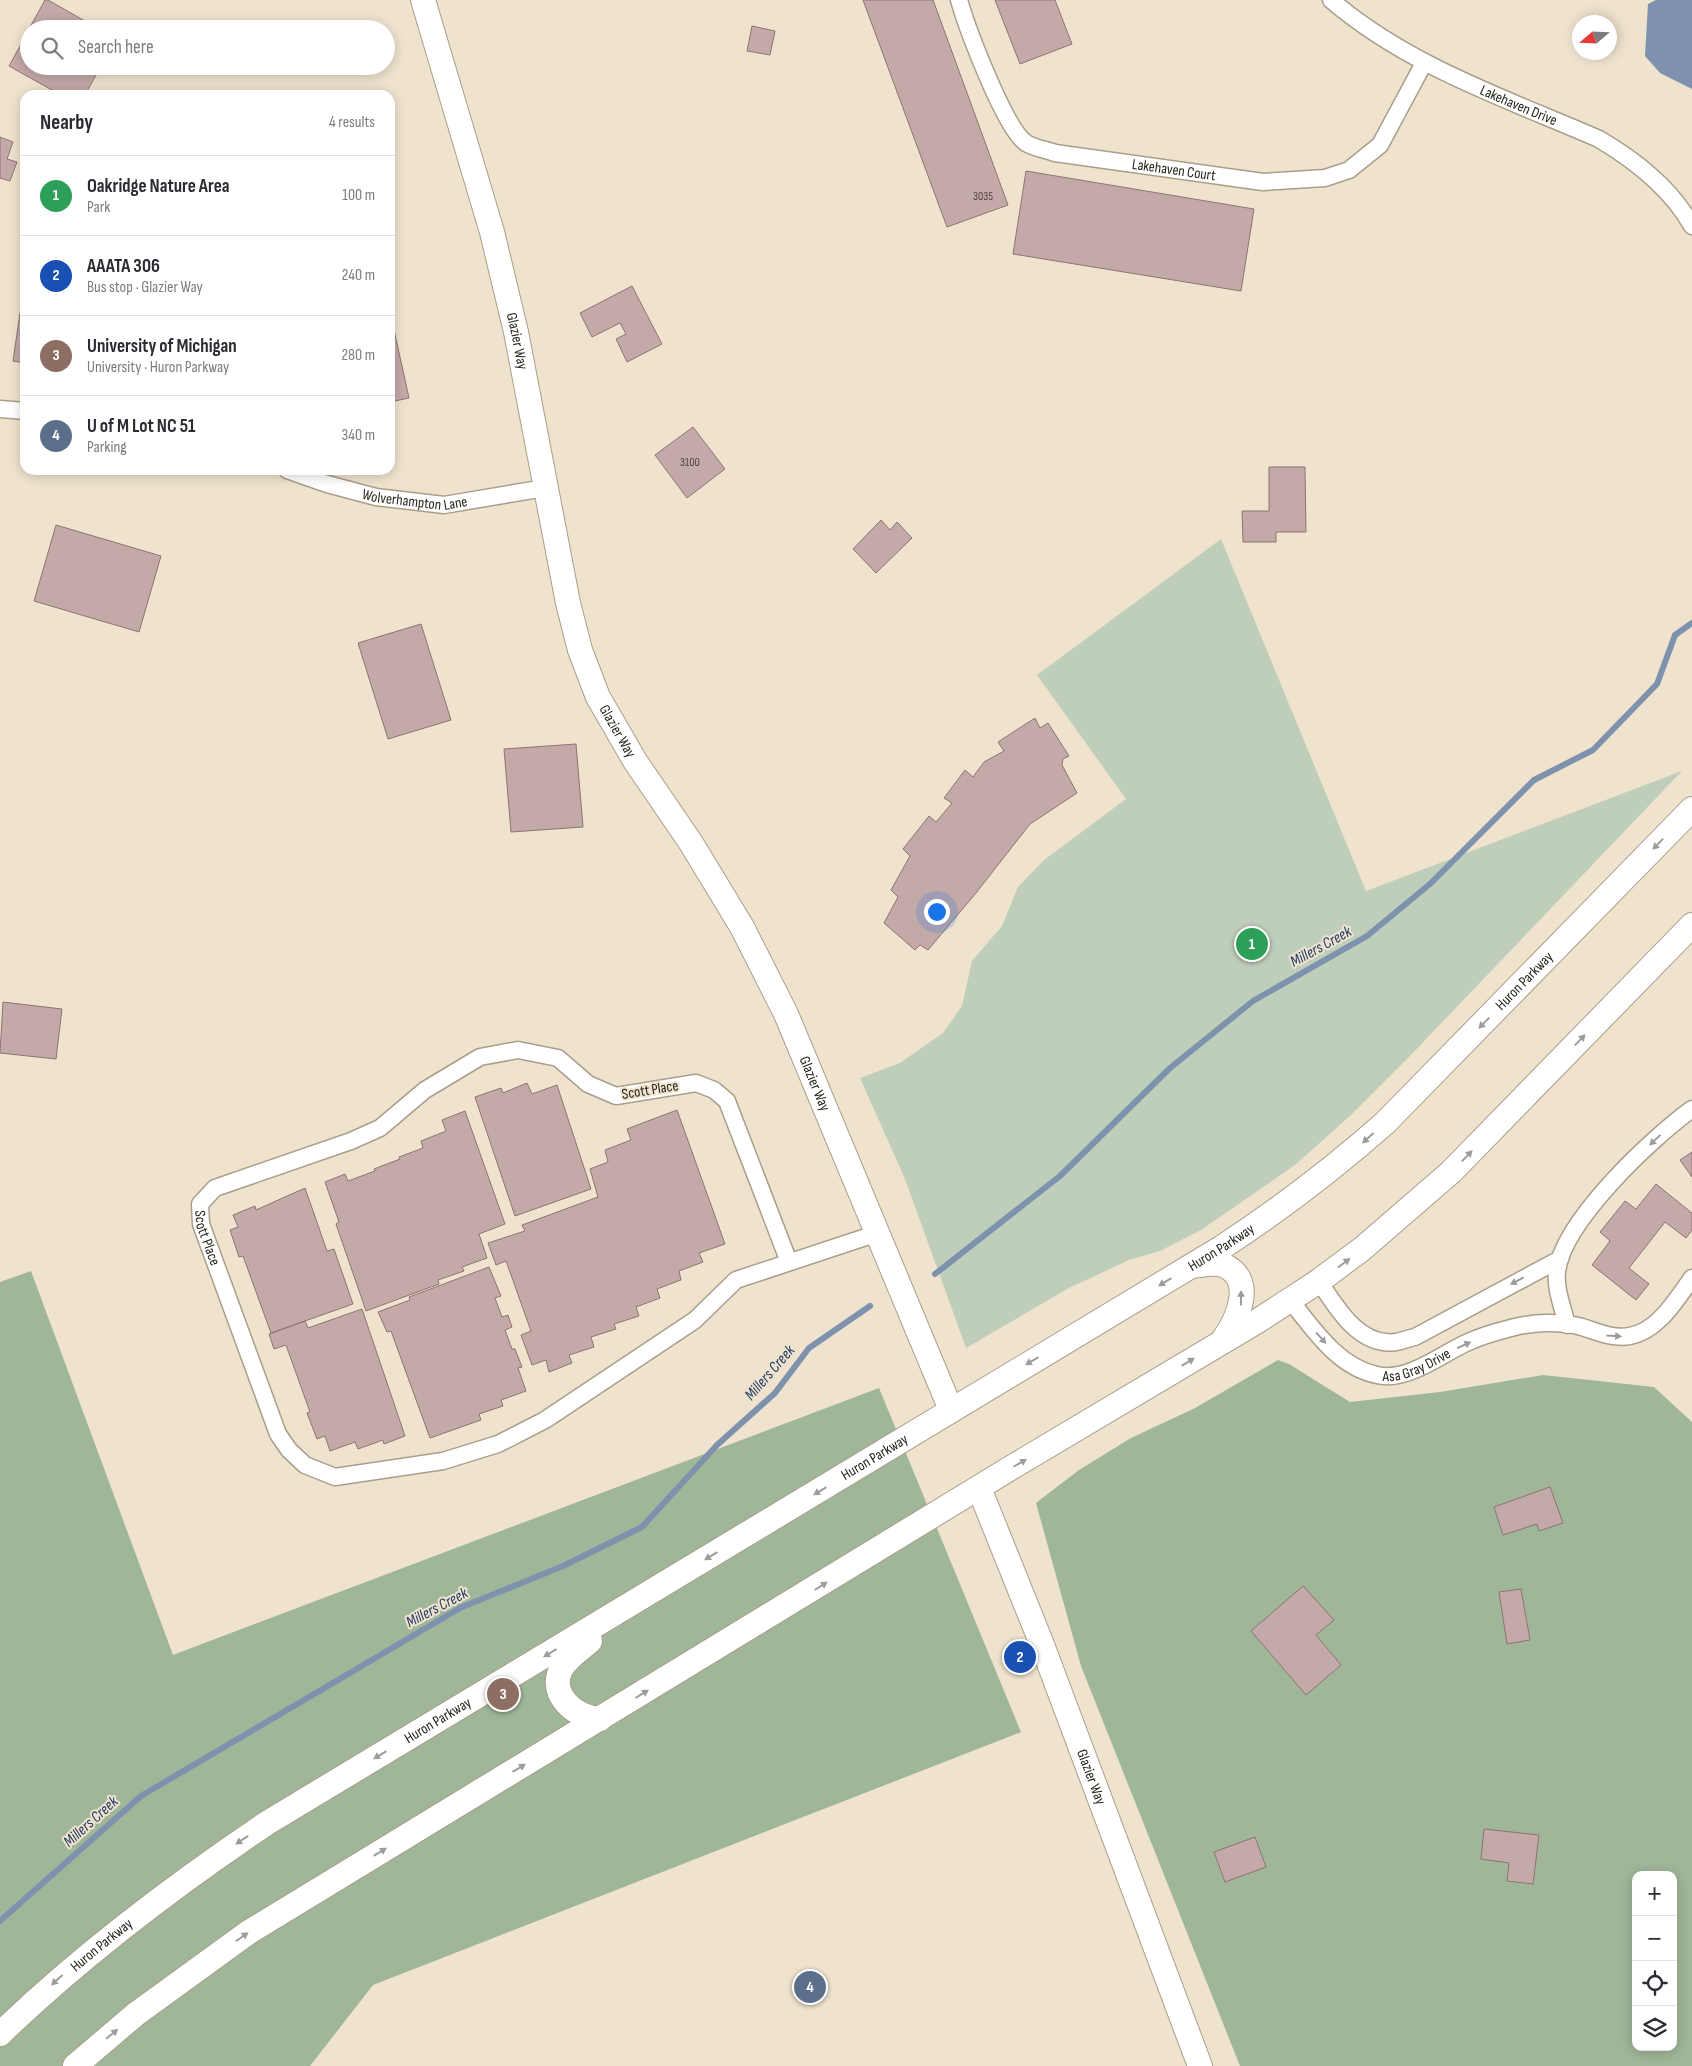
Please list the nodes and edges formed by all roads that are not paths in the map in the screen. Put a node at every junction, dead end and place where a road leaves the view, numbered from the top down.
1 (422, 0) edge
2 (959, 0) edge
3 (1331, 0) edge
4 (1424, 63) junction
5 (1692, 226) edge
6 (0, 409) edge
7 (20, 411) edge
8 (301, 475) edge
9 (545, 488) junction
10 (1692, 809) edge
11 (1692, 925) edge
12 (1692, 1109) edge
13 (878, 1233) junction
14 (1560, 1259) junction
15 (788, 1262) junction
16 (1191, 1266) junction
17 (1692, 1278) edge
18 (1319, 1281) junction
19 (1290, 1300) junction
20 (1567, 1325) junction
21 (1222, 1342) junction
22 (951, 1410) junction
23 (979, 1488) junction
24 (636, 1601) junction
25 (600, 1719) junction
26 (0, 2034) edge
27 (75, 2066) edge
28 (1200, 2066) edge

1 - 9 main road, Glazier Way
2 - 4 street, Lakehaven Court
3 - 4 street, Lakehaven Drive
4 - 5 street, Lakehaven Drive
6 - 7 street
8 - 9 street, Wolverhampton Lane
9 - 13 main road, Glazier Way
10 -> 16 main road, Huron Parkway
18 -> 11 main road
12 -> 14 street
13 - 15 street, Scott Place
13 - 22 main road, Glazier Way
14 -> 18 street, Asa Gray Drive
14 - 20 street
15 - 15 street, Scott Place
21 -> 16 main road
16 -> 22 main road, Huron Parkway
20 -> 17 street, Asa Gray Drive
18 - 19 main road
19 -> 20 street, Asa Gray Drive
19 - 21 main road
23 -> 21 main road
22 -> 24 main road, Huron Parkway
25 -> 23 main road
23 - 28 main road, Glazier Way
24 - 25 main road
24 -> 26 main road, Huron Parkway
27 -> 25 main road

